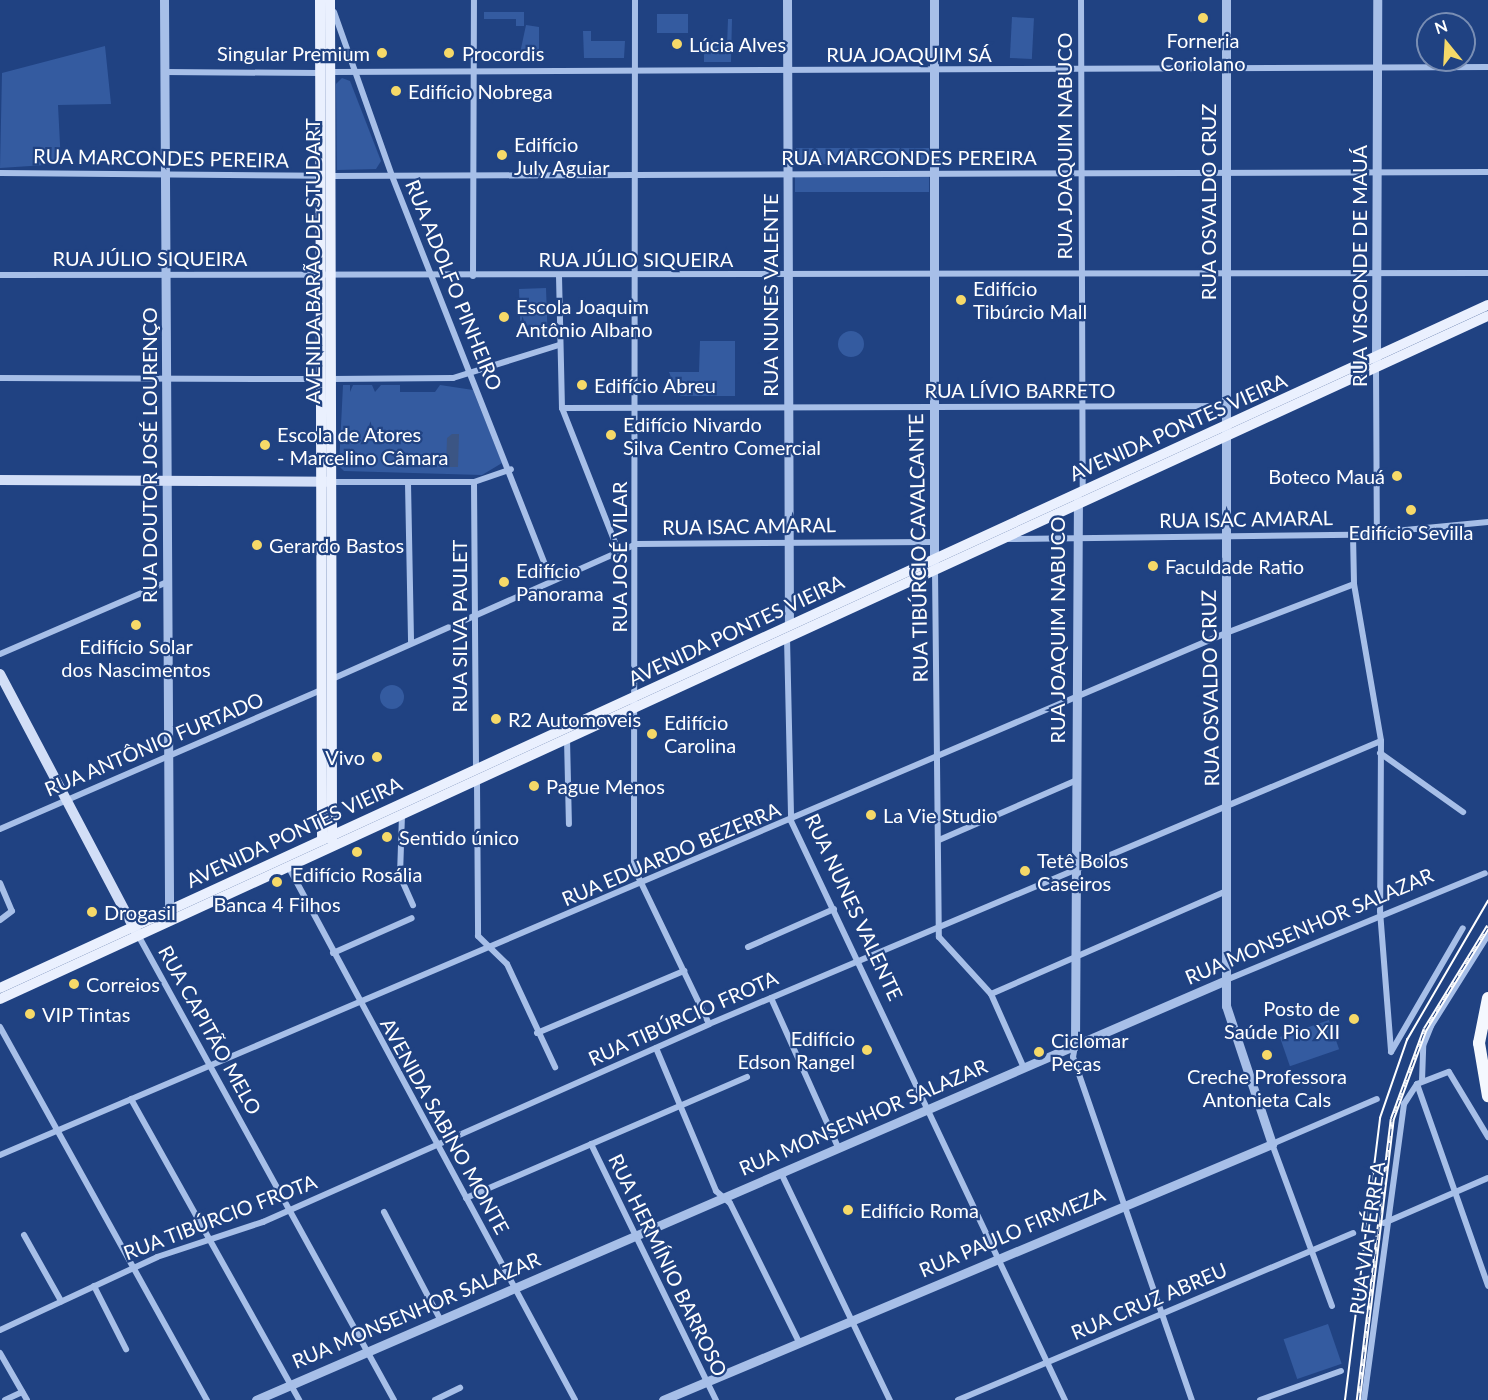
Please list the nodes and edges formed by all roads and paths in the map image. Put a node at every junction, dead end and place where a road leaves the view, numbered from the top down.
1 (164, 0) edge
2 (327, 0) edge
3 (474, 0) edge
4 (635, 0) edge
5 (787, 0) edge
6 (934, 0) edge
7 (1081, 0) edge
8 (1226, 0) edge
9 (1377, 0) edge
10 (1488, 67) edge
11 (1377, 68) junction
12 (635, 69) junction
13 (935, 69) junction
14 (786, 70) junction
15 (1081, 70) junction
16 (1226, 70) junction
17 (473, 71) junction
18 (165, 72) junction
19 (325, 72) junction
20 (354, 72) junction
21 (1377, 172) junction
22 (1488, 172) edge
23 (0, 173) edge
24 (166, 173) junction
25 (788, 173) junction
26 (934, 173) junction
27 (1227, 173) junction
28 (1082, 174) junction
29 (472, 175) junction
30 (635, 175) junction
31 (326, 176) junction
32 (392, 176) junction
33 (1488, 273) edge
34 (1083, 274) junction
35 (1226, 274) junction
36 (1376, 274) junction
37 (0, 275) edge
38 (325, 275) junction
39 (788, 275) junction
40 (934, 275) junction
41 (167, 276) junction
42 (434, 276) junction
43 (473, 276) junction
44 (559, 276) junction
45 (636, 277) junction
46 (1488, 305) edge
47 (1488, 316) edge
48 (559, 345) junction
49 (1376, 362) junction
50 (471, 372) junction
51 (0, 378) edge
52 (166, 378) junction
53 (326, 379) junction
54 (1082, 406) junction
55 (1227, 406) junction
56 (634, 407) junction
57 (934, 407) junction
58 (562, 408) junction
59 (787, 409) junction
60 (1227, 424) junction
61 (1227, 436) junction
62 (511, 469) junction
63 (0, 480) edge
64 (165, 480) junction
65 (326, 482) junction
66 (474, 482) junction
67 (408, 483) junction
68 (1083, 490) junction
69 (1074, 507) junction
70 (1488, 522) edge
71 (1377, 533) junction
72 (1353, 535) junction
73 (1227, 536) junction
74 (1004, 538) junction
75 (1074, 539) junction
76 (787, 541) junction
77 (934, 542) junction
78 (636, 544) junction
79 (618, 550) junction
80 (934, 565) junction
81 (551, 580) junction
82 (167, 582) junction
83 (1354, 584) junction
84 (476, 613) junction
85 (789, 625) junction
86 (1227, 633) junction
87 (787, 637) junction
88 (411, 643) junction
89 (0, 654) edge
90 (0, 674) edge
91 (332, 679) junction
92 (321, 690) junction
93 (1075, 697) junction
94 (636, 701) junction
95 (567, 739) junction
96 (1381, 741) junction
97 (1380, 753) junction
98 (168, 754) junction
99 (938, 756) junction
100 (476, 769) junction
101 (477, 781) junction
102 (1075, 781) junction
103 (64, 799) junction
104 (1229, 804) junction
105 (1463, 812) dead end
106 (402, 815) junction
107 (791, 821) junction
108 (569, 824) dead end
109 (0, 829) edge
110 (329, 840) junction
111 (939, 840) junction
112 (288, 866) junction
113 (1073, 870) junction
114 (1485, 873) dead end
115 (0, 883) edge
116 (640, 885) junction
117 (1227, 891) junction
118 (413, 905) dead end
119 (169, 909) junction
120 (834, 909) junction
121 (1380, 916) junction
122 (412, 918) dead end
123 (0, 920) edge
124 (939, 927) junction
125 (1463, 928) dead end
126 (135, 931) junction
127 (1488, 935) edge
128 (492, 946) junction
129 (748, 947) dead end
130 (333, 953) junction
131 (1074, 959) junction
132 (859, 960) junction
133 (684, 971) junction
134 (1226, 980) junction
135 (0, 988) edge
136 (991, 994) junction
137 (771, 998) junction
138 (1488, 998) edge
139 (0, 999) edge
140 (357, 1002) junction
141 (710, 1024) junction
142 (0, 1028) edge
143 (537, 1033) junction
144 (1075, 1046) junction
145 (656, 1048) junction
146 (207, 1064) junction
147 (555, 1067) dead end
148 (1024, 1068) junction
149 (747, 1077) dead end
150 (1420, 1082) junction
151 (1488, 1096) edge
152 (131, 1099) junction
153 (1377, 1099) dead end
154 (680, 1105) junction
155 (927, 1110) junction
156 (57, 1130) junction
157 (1488, 1137) edge
158 (435, 1144) junction
159 (591, 1144) junction
160 (1272, 1144) junction
161 (838, 1147) junction
162 (0, 1155) edge
163 (781, 1173) junction
164 (1488, 1178) edge
165 (1454, 1193) junction
166 (723, 1196) junction
167 (466, 1198) junction
168 (1125, 1204) junction
169 (289, 1211) junction
170 (384, 1212) dead end
171 (1384, 1223) junction
172 (1353, 1233) dead end
173 (24, 1234) dead end
174 (634, 1236) junction
175 (207, 1241) junction
176 (1311, 1251) junction
177 (995, 1259) junction
178 (134, 1267) junction
179 (94, 1286) junction
180 (1488, 1286) edge
181 (515, 1287) junction
182 (61, 1301) junction
183 (1332, 1306) dead end
184 (1163, 1313) junction
185 (440, 1319) junction
186 (852, 1320) junction
187 (0, 1329) edge
188 (799, 1342) junction
189 (126, 1349) dead end
190 (366, 1351) junction
191 (0, 1353) edge
192 (1047, 1362) junction
193 (1341, 1371) dead end
194 (707, 1381) junction
195 (291, 1385) junction
196 (460, 1388) dead end
197 (22, 1392) junction
198 (5, 1400) edge
199 (27, 1400) edge
200 (207, 1400) edge
201 (256, 1400) edge
202 (299, 1400) edge
203 (394, 1400) edge
204 (435, 1400) edge
205 (575, 1400) edge
206 (663, 1400) edge
207 (716, 1400) edge
208 (890, 1400) edge
209 (958, 1400) edge
210 (1065, 1400) edge
211 (1192, 1400) edge
212 (1260, 1400) edge
213 (1364, 1400) edge

1 - 18 street, RUA DOUTOR JOSÉ LOURENÇO
2 - 19 main road, AVENIDA BARÃO DE STUDART
2 - 20 street, RUA ADOLFO PINHEIRO
3 - 17 street
4 - 12 street, RUA JOSÉ VILAR
5 - 14 street, RUA NUNES VALENTE
6 - 13 street, RUA TIBÚRCIO CAVALCANTE
7 - 15 street, RUA JOAQUIM NABUCO
8 - 16 street, RUA OSVALDO CRUZ
9 - 11 street, RUA VISCONDE DE MAUÁ
10 - 11 street, RUA JOAQUIM SÁ
11 - 16 street, RUA JOAQUIM SÁ
11 - 21 street, RUA VISCONDE DE MAUÁ
12 - 14 street, RUA JOAQUIM SÁ
12 - 17 street, RUA JOAQUIM SÁ
12 - 30 street, RUA JOSÉ VILAR
13 - 14 street, RUA JOAQUIM SÁ
13 - 15 street, RUA JOAQUIM SÁ
13 - 26 street, RUA TIBÚRCIO CAVALCANTE
14 - 25 street, RUA NUNES VALENTE
15 - 16 street, RUA JOAQUIM SÁ
15 - 28 street, RUA JOAQUIM NABUCO
16 - 27 street, RUA OSVALDO CRUZ
17 - 20 street, RUA JOAQUIM SÁ
17 - 29 street
18 - 19 street, RUA JOAQUIM SÁ
18 - 24 street, RUA DOUTOR JOSÉ LOURENÇO
19 - 20 street, RUA JOAQUIM SÁ
19 - 31 main road, AVENIDA BARÃO DE STUDART
20 - 32 street, RUA ADOLFO PINHEIRO
21 - 22 street, RUA MARCONDES PEREIRA
21 - 27 street, RUA MARCONDES PEREIRA
21 - 36 street, RUA VISCONDE DE MAUÁ
23 - 24 street, RUA MARCONDES PEREIRA
24 - 31 street, RUA MARCONDES PEREIRA
24 - 41 street, RUA DOUTOR JOSÉ LOURENÇO
25 - 26 street, RUA MARCONDES PEREIRA
25 - 30 street, RUA MARCONDES PEREIRA
25 - 39 street, RUA NUNES VALENTE
26 - 28 street, RUA MARCONDES PEREIRA
26 - 40 street, RUA TIBÚRCIO CAVALCANTE
27 - 28 street, RUA MARCONDES PEREIRA
27 - 35 street, RUA OSVALDO CRUZ
28 - 34 street, RUA JOAQUIM NABUCO
29 - 30 street, RUA MARCONDES PEREIRA
29 - 32 street, RUA MARCONDES PEREIRA
29 - 43 street
30 - 45 street, RUA JOSÉ VILAR
31 - 32 street, RUA MARCONDES PEREIRA
31 - 38 main road, AVENIDA BARÃO DE STUDART
32 - 42 street, RUA ADOLFO PINHEIRO
33 - 36 street, RUA JÚLIO SIQUEIRA
34 - 35 street, RUA JÚLIO SIQUEIRA
34 - 40 street, RUA JÚLIO SIQUEIRA
34 - 54 street, RUA JOAQUIM NABUCO
35 - 36 street, RUA JÚLIO SIQUEIRA
35 - 55 street, RUA OSVALDO CRUZ
36 - 49 street, RUA VISCONDE DE MAUÁ
37 - 41 street, RUA JÚLIO SIQUEIRA
38 - 41 street, RUA JÚLIO SIQUEIRA
38 - 42 street, RUA JÚLIO SIQUEIRA
38 - 53 main road, AVENIDA BARÃO DE STUDART
39 - 40 street, RUA JÚLIO SIQUEIRA
39 - 45 street, RUA JÚLIO SIQUEIRA
39 - 59 street, RUA NUNES VALENTE
40 - 57 street, RUA TIBÚRCIO CAVALCANTE
41 - 52 street, RUA DOUTOR JOSÉ LOURENÇO
42 - 43 street, RUA JÚLIO SIQUEIRA
42 - 50 street, RUA ADOLFO PINHEIRO
43 - 44 street, RUA JÚLIO SIQUEIRA
44 - 45 street, RUA JÚLIO SIQUEIRA
44 - 48 street
45 - 56 street, RUA JOSÉ VILAR
46 - 49 main road, AVENIDA PONTES VIEIRA
47 - 49 main road, AVENIDA PONTES VIEIRA
48 - 50 street
48 - 58 street
49 - 60 main road, AVENIDA PONTES VIEIRA
49 - 61 main road, AVENIDA PONTES VIEIRA
49 - 71 street, RUA VISCONDE DE MAUÁ
50 - 53 street
50 - 62 street, RUA ADOLFO PINHEIRO
51 - 52 street
52 - 53 street
52 - 64 street, RUA DOUTOR JOSÉ LOURENÇO
53 - 65 main road, AVENIDA BARÃO DE STUDART
54 - 55 street, RUA LÍVIO BARRETO
54 - 57 street, RUA LÍVIO BARRETO
54 - 68 street, RUA JOAQUIM NABUCO
55 - 60 street, RUA OSVALDO CRUZ
56 - 58 street, RUA LÍVIO BARRETO
56 - 59 street, RUA LÍVIO BARRETO
56 - 78 street, RUA JOSÉ VILAR
57 - 59 street, RUA LÍVIO BARRETO
57 - 77 street, RUA TIBÚRCIO CAVALCANTE
58 - 79 street
59 - 76 street, RUA NUNES VALENTE
60 - 61 street, RUA OSVALDO CRUZ
60 - 68 main road, AVENIDA PONTES VIEIRA
61 - 69 main road, AVENIDA PONTES VIEIRA
61 - 73 street, RUA OSVALDO CRUZ
62 - 66 street
62 - 81 street, RUA ADOLFO PINHEIRO
63 - 64 main road
64 - 65 main road
64 - 82 street, RUA DOUTOR JOSÉ LOURENÇO
65 - 67 street
65 - 91 main road, AVENIDA BARÃO DE STUDART
65 - 92 main road, AVENIDA BARÃO DE STUDART
66 - 67 street
66 - 84 street, RUA SILVA PAULET
67 - 88 street
68 - 69 street, RUA JOAQUIM NABUCO
68 - 80 main road, AVENIDA PONTES VIEIRA
69 - 74 main road, AVENIDA PONTES VIEIRA
69 - 75 street, RUA JOAQUIM NABUCO
70 - 71 street, RUA ISAC AMARAL
71 - 72 street, RUA ISAC AMARAL
72 - 73 street, RUA ISAC AMARAL
72 - 83 street
73 - 75 street, RUA ISAC AMARAL
73 - 86 street, RUA OSVALDO CRUZ
74 - 75 street, RUA ISAC AMARAL
74 - 80 main road, AVENIDA PONTES VIEIRA
75 - 93 street, RUA JOAQUIM NABUCO
76 - 77 street, RUA ISAC AMARAL
76 - 78 street, RUA ISAC AMARAL
76 - 85 street, RUA NUNES VALENTE
77 - 80 street, RUA TIBÚRCIO CAVALCANTE
78 - 79 street
78 - 94 street, RUA JOSÉ VILAR
79 - 81 street
80 - 85 main road, AVENIDA PONTES VIEIRA
80 - 87 main road, AVENIDA PONTES VIEIRA
80 - 99 street, RUA TIBÚRCIO CAVALCANTE
81 - 84 street
82 - 89 street
82 - 98 street, RUA DOUTOR JOSÉ LOURENÇO
83 - 86 street, RUA EDUARDO BEZERRA
83 - 96 street
84 - 88 street
84 - 100 street, RUA SILVA PAULET
85 - 94 main road, AVENIDA PONTES VIEIRA
86 - 93 street, RUA EDUARDO BEZERRA
86 - 104 street, RUA OSVALDO CRUZ
87 - 94 main road, AVENIDA PONTES VIEIRA
87 - 107 street, RUA NUNES VALENTE
88 - 91 street
90 - 103 main road, RUA CAPITÃO MELO
91 - 110 main road, AVENIDA BARÃO DE STUDART
92 - 98 street, RUA ANTÔNIO FURTADO
92 - 110 main road, AVENIDA BARÃO DE STUDART
93 - 99 street, RUA EDUARDO BEZERRA
93 - 102 street, RUA JOAQUIM NABUCO
94 - 95 main road, AVENIDA PONTES VIEIRA
94 - 100 main road, AVENIDA PONTES VIEIRA
94 - 116 street, RUA JOSÉ VILAR
95 - 101 main road, AVENIDA PONTES VIEIRA
95 - 108 street
96 - 97 street
96 - 104 street, RUA TIBÚRCIO FROTA
97 - 105 street
97 - 121 street
98 - 103 street, RUA ANTÔNIO FURTADO
98 - 119 street, RUA DOUTOR JOSÉ LOURENÇO
99 - 107 street, RUA EDUARDO BEZERRA
99 - 111 street, RUA TIBÚRCIO CAVALCANTE
100 - 110 main road, AVENIDA PONTES VIEIRA
101 - 106 main road, AVENIDA PONTES VIEIRA
101 - 128 street
102 - 111 street
102 - 113 street, RUA JOAQUIM NABUCO
103 - 109 street, RUA ANTÔNIO FURTADO
103 - 126 main road, RUA CAPITÃO MELO
104 - 113 street, RUA TIBÚRCIO FROTA
104 - 117 street, RUA OSVALDO CRUZ
106 - 110 main road, AVENIDA PONTES VIEIRA
106 - 118 street
107 - 116 street, RUA EDUARDO BEZERRA
107 - 120 street, RUA NUNES VALENTE
110 - 112 main road, AVENIDA PONTES VIEIRA
110 - 119 main road, AVENIDA PONTES VIEIRA
111 - 124 street, RUA TIBÚRCIO CAVALCANTE
112 - 126 main road, AVENIDA PONTES VIEIRA
112 - 130 street, AVENIDA SABINO MONTE
113 - 124 street, RUA TIBÚRCIO FROTA
113 - 131 street, RUA JOAQUIM NABUCO
114 - 121 street, RUA MONSENHOR SALAZAR
115 - 123 street
116 - 128 street, RUA EDUARDO BEZERRA
116 - 133 street, RUA JOSÉ VILAR
117 - 131 street
117 - 134 street, RUA OSVALDO CRUZ
119 - 126 main road, AVENIDA PONTES VIEIRA
120 - 129 street
120 - 132 street, RUA NUNES VALENTE
121 - 125 street
121 - 134 street, RUA MONSENHOR SALAZAR
122 - 130 street
124 - 132 street, RUA TIBÚRCIO FROTA
124 - 136 street, RUA TIBÚRCIO CAVALCANTE
126 - 135 main road, AVENIDA PONTES VIEIRA
126 - 139 main road, AVENIDA PONTES VIEIRA
126 - 146 street, RUA CAPITÃO MELO
127 - 150 street, RUA VIA FÉRREA
128 - 140 street, RUA EDUARDO BEZERRA
128 - 143 street
130 - 140 street, AVENIDA SABINO MONTE
131 - 136 street
131 - 144 street, RUA JOAQUIM NABUCO
132 - 137 street, RUA TIBÚRCIO FROTA
132 - 155 street, RUA NUNES VALENTE
133 - 141 street, RUA JOSÉ VILAR
133 - 143 street
134 - 144 street, RUA MONSENHOR SALAZAR
134 - 160 street, RUA OSVALDO CRUZ
136 - 148 street, RUA TIBÚRCIO CAVALCANTE
137 - 141 street, RUA TIBÚRCIO FROTA
137 - 161 street
138 - 151 highway
140 - 146 street, RUA EDUARDO BEZERRA
140 - 158 street, AVENIDA SABINO MONTE
141 - 145 street, RUA TIBÚRCIO FROTA
142 - 156 street
143 - 147 street
144 - 148 street, RUA MONSENHOR SALAZAR
144 - 168 street
145 - 154 street
145 - 158 street, RUA TIBÚRCIO FROTA
146 - 152 street, RUA EDUARDO BEZERRA
146 - 169 street, RUA CAPITÃO MELO
148 - 155 street, RUA MONSENHOR SALAZAR
149 - 154 street
150 - 157 street
150 - 165 street
150 - 171 street, RUA VIA FÉRREA
152 - 156 street, RUA EDUARDO BEZERRA
152 - 175 street
153 - 160 street, RUA PAULO FIRMEZA
154 - 159 street
154 - 166 street
155 - 161 street, RUA MONSENHOR SALAZAR
155 - 177 street, RUA NUNES VALENTE
156 - 162 street, RUA EDUARDO BEZERRA
156 - 178 street
158 - 167 street, AVENIDA SABINO MONTE
158 - 169 street, RUA TIBÚRCIO FROTA
159 - 167 street
159 - 174 street, RUA HERMÍNIO BARROSO
160 - 168 street, RUA PAULO FIRMEZA
160 - 176 street
161 - 163 street, RUA MONSENHOR SALAZAR
163 - 166 street, RUA MONSENHOR SALAZAR
163 - 186 street
164 - 165 street
165 - 171 street
165 - 180 street
166 - 174 street, RUA MONSENHOR SALAZAR
166 - 188 street
167 - 181 street, AVENIDA SABINO MONTE
168 - 177 street, RUA PAULO FIRMEZA
168 - 184 street
169 - 175 street, RUA TIBÚRCIO FROTA
169 - 190 street, RUA CAPITÃO MELO
170 - 185 street
171 - 213 street, RUA VIA FÉRREA
172 - 176 street, RUA CRUZ ABREU
173 - 182 street
174 - 181 street, RUA MONSENHOR SALAZAR
174 - 194 street, RUA HERMÍNIO BARROSO
175 - 178 street, RUA TIBÚRCIO FROTA
175 - 195 street
176 - 183 street
176 - 184 street, RUA CRUZ ABREU
177 - 186 street, RUA PAULO FIRMEZA
177 - 192 street, RUA NUNES VALENTE
178 - 179 street, RUA TIBÚRCIO FROTA
178 - 200 street
179 - 182 street, RUA TIBÚRCIO FROTA
179 - 189 street
181 - 185 street, RUA MONSENHOR SALAZAR
181 - 205 street, AVENIDA SABINO MONTE
182 - 187 street, RUA TIBÚRCIO FROTA
184 - 192 street, RUA CRUZ ABREU
184 - 211 street
185 - 190 street, RUA MONSENHOR SALAZAR
186 - 188 street, RUA PAULO FIRMEZA
186 - 208 street
188 - 194 street, RUA PAULO FIRMEZA
190 - 195 street, RUA MONSENHOR SALAZAR
190 - 203 street, RUA CAPITÃO MELO
191 - 197 street
192 - 209 street, RUA CRUZ ABREU
192 - 210 street, RUA NUNES VALENTE
193 - 212 street
194 - 206 street, RUA PAULO FIRMEZA
194 - 207 street, RUA HERMÍNIO BARROSO
195 - 201 street, RUA MONSENHOR SALAZAR
195 - 202 street
196 - 204 street
197 - 198 street
197 - 199 street

